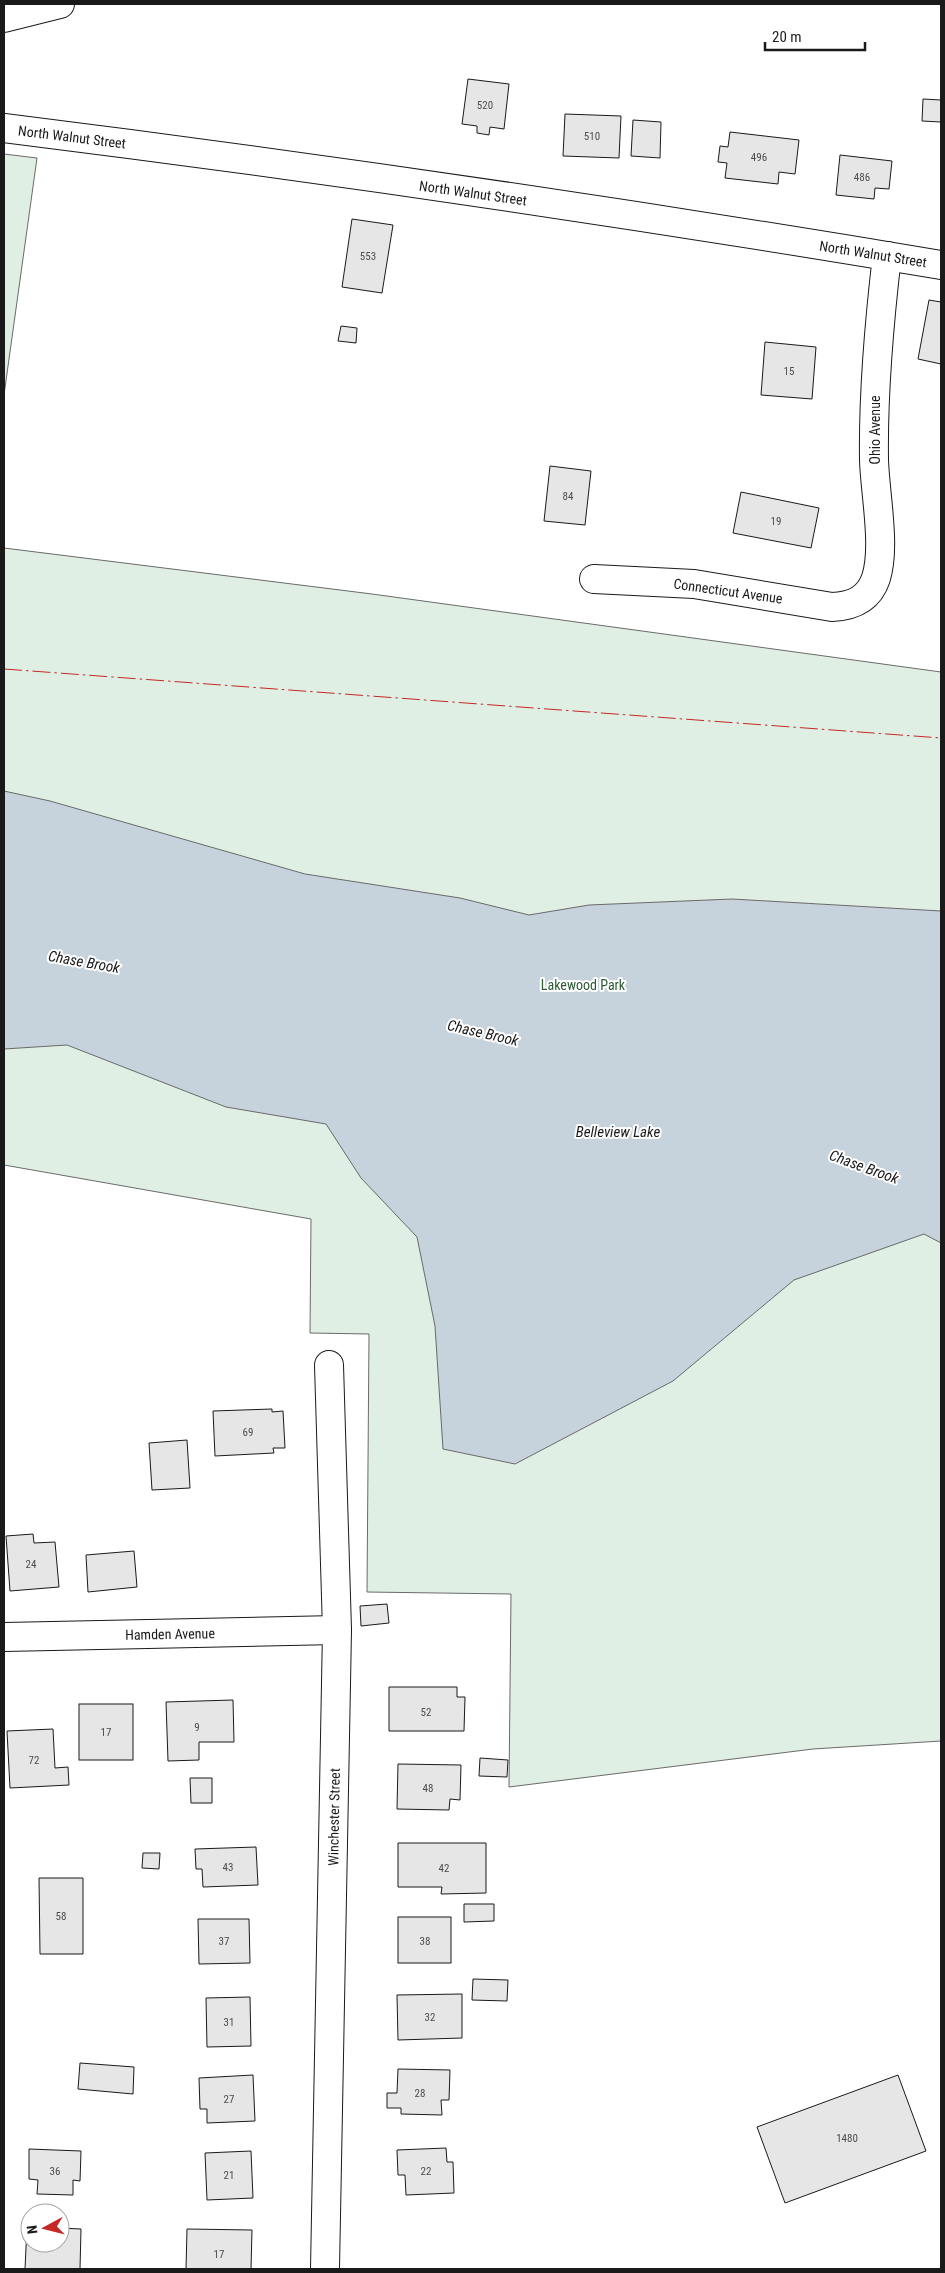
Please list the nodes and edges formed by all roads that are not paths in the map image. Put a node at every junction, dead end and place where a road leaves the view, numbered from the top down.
1 (60, 4) edge
2 (4, 18) edge
3 (4, 128) edge
4 (887, 256) junction
5 (941, 265) edge
6 (594, 579) dead end
7 (860, 600) joint
8 (329, 1364) dead end
9 (337, 1630) junction
10 (4, 1637) edge
11 (325, 2269) edge

1 - 2 street
3 - 4 street, North Walnut Street
4 - 5 street, North Walnut Street
4 - 7 street, Ohio Avenue
6 - 7 street, Connecticut Avenue
8 - 9 street, Winchester Street
9 - 10 street, Hamden Avenue
9 - 11 street, Winchester Street

